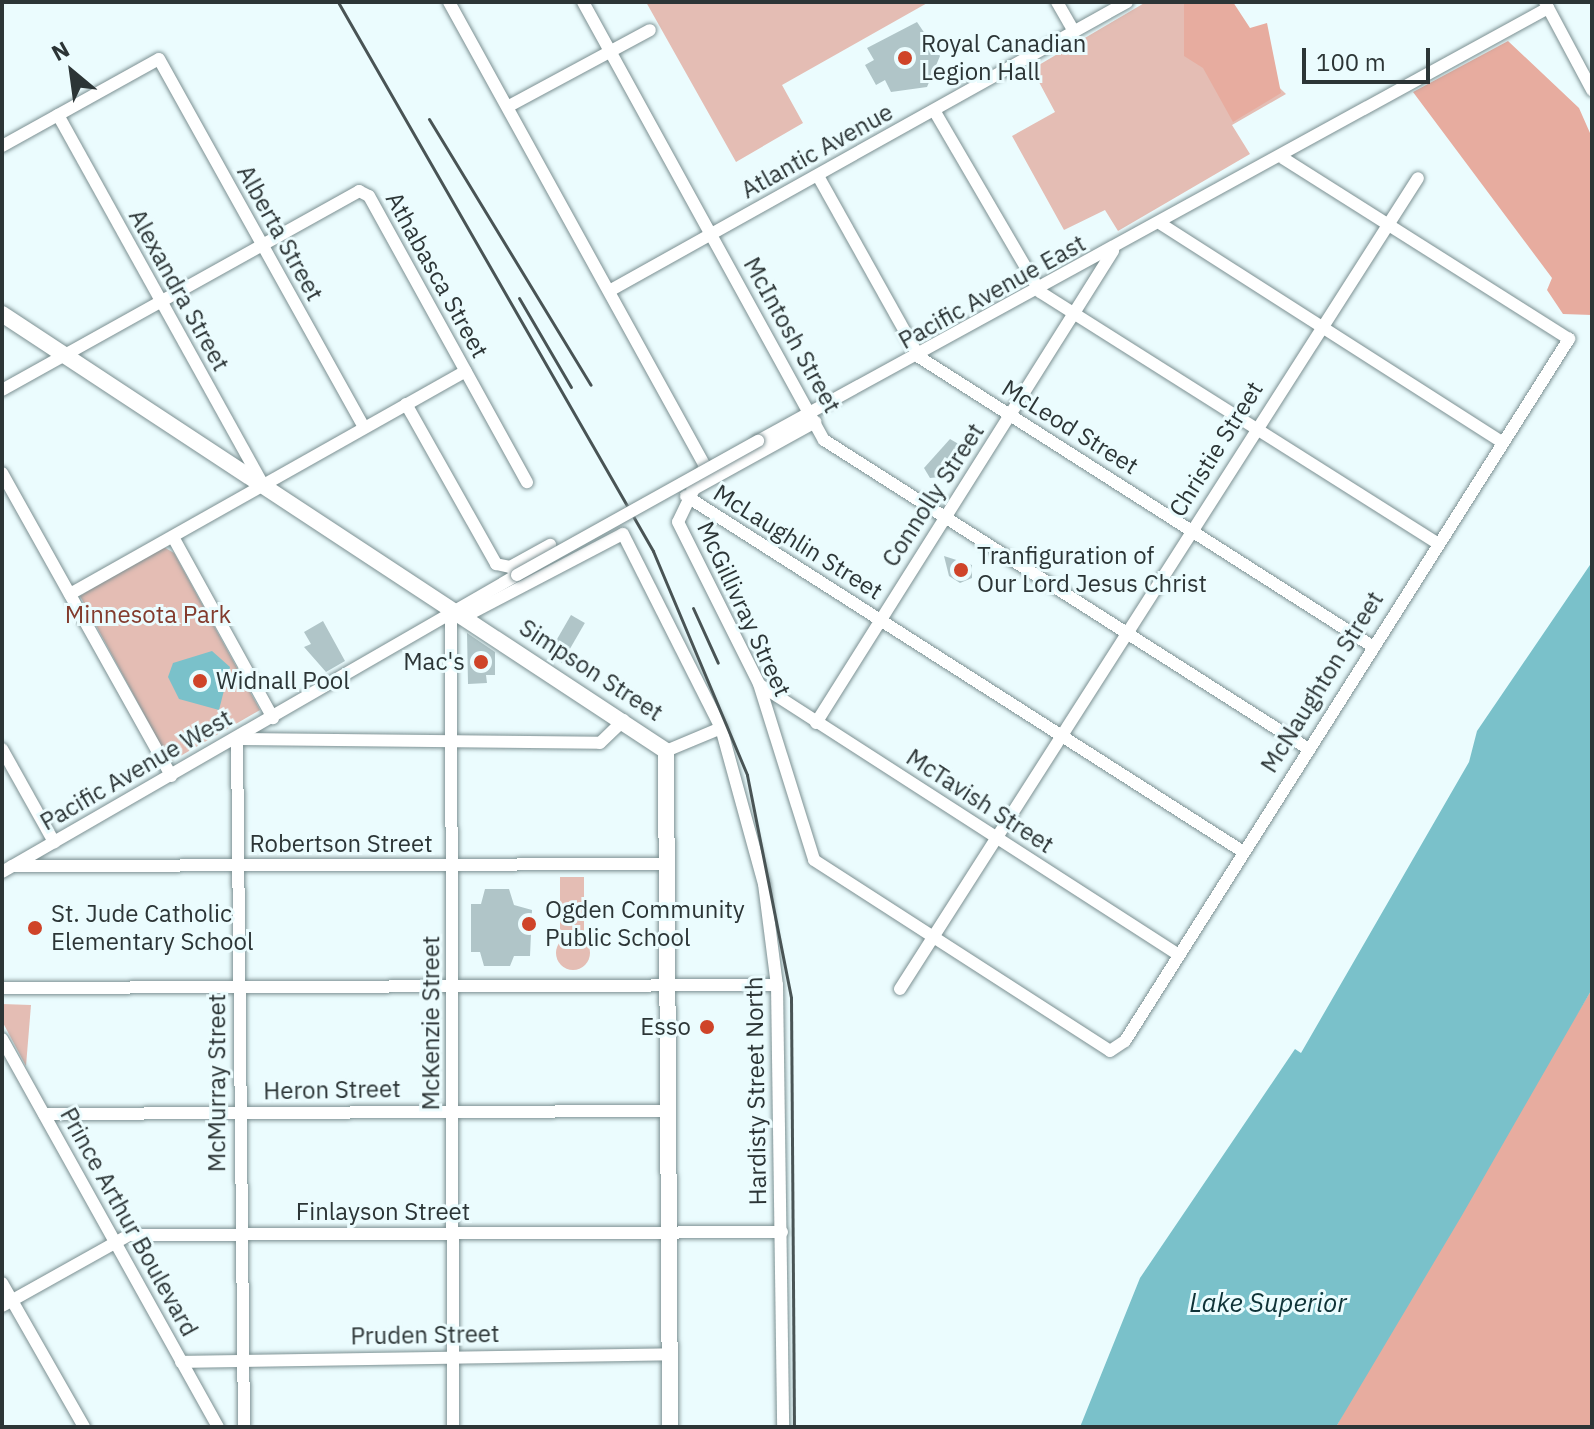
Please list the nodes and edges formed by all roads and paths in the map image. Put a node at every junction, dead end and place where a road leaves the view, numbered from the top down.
1 (449, 2) edge
2 (583, 2) edge
3 (1057, 2) edge
4 (1127, 2) edge
5 (1547, 5) edge
6 (650, 30) dead end
7 (1074, 32) junction
8 (610, 52) junction
9 (1592, 90) edge
10 (509, 106) junction
11 (935, 112) junction
12 (58, 115) junction
13 (2, 146) edge
14 (1283, 158) junction
15 (818, 176) junction
16 (1418, 178) dead end
17 (1161, 224) junction
18 (1386, 224) junction
19 (711, 235) junction
20 (261, 245) junction
21 (1113, 251) junction
22 (611, 290) junction
23 (1040, 292) junction
24 (160, 302) junction
25 (1076, 312) junction
26 (2, 314) edge
27 (1321, 326) junction
28 (65, 355) junction
29 (919, 357) junction
30 (466, 371) junction
31 (2, 390) edge
32 (406, 404) junction
33 (1011, 415) junction
34 (812, 417) junction
35 (364, 427) junction
36 (1256, 427) junction
37 (1502, 442) junction
38 (2, 473) edge
39 (527, 482) dead end
40 (263, 486) junction
41 (688, 494) junction
42 (945, 518) junction
43 (1191, 530) junction
44 (173, 537) junction
45 (1436, 542) junction
46 (550, 545) dead end
47 (70, 594) junction
48 (456, 615) junction
49 (880, 620) junction
50 (1126, 632) junction
51 (1372, 646) junction
52 (759, 684) junction
53 (273, 718) junction
54 (624, 720) junction
55 (816, 723) junction
56 (721, 728) junction
57 (1060, 734) junction
58 (237, 739) junction
59 (451, 742) junction
60 (1307, 748) junction
61 (2, 749) edge
62 (666, 751) junction
63 (171, 776) junction
64 (995, 836) junction
65 (54, 842) junction
66 (1242, 851) junction
67 (669, 864) junction
68 (238, 865) junction
69 (451, 866) junction
70 (7, 869) edge
71 (931, 939) junction
72 (1177, 954) junction
73 (667, 985) junction
74 (777, 985) junction
75 (452, 986) junction
76 (239, 987) junction
77 (2, 988) edge
78 (900, 989) dead end
79 (2, 1039) edge
80 (453, 1110) junction
81 (669, 1111) junction
82 (240, 1113) junction
83 (44, 1114) junction
84 (669, 1232) junction
85 (782, 1232) junction
86 (239, 1233) junction
87 (454, 1234) junction
88 (116, 1242) junction
89 (2, 1283) edge
90 (7, 1303) edge
91 (669, 1354) junction
92 (453, 1356) junction
93 (244, 1360) junction
94 (181, 1362) junction
95 (84, 1427) edge
96 (218, 1427) edge
97 (244, 1427) edge
98 (453, 1427) edge
99 (670, 1427) edge
100 (783, 1427) edge

1 - 10 street, McLaughlin Street
2 - 8 street, McIntosh Street
3 - 7 street
4 - 7 street, Atlantic Avenue
5 - 9 street
5 - 14 street, Pacific Avenue East
6 - 8 street
7 - 11 street, Atlantic Avenue
8 - 10 street
8 - 19 street, McIntosh Street
10 - 22 street, McLaughlin Street
11 - 15 street, Atlantic Avenue
11 - 23 street
12 - 13 street
12 - 20 street, Alberta Street
12 - 24 street, Alexandra Street
14 - 17 street, Pacific Avenue East
14 - 18 street
15 - 19 street, Atlantic Avenue
15 - 29 street, McLeod Street
16 - 18 street, Christie Street
17 - 21 street, Pacific Avenue East
17 - 27 street
18 - 27 street, Christie Street
18 - 37 street, McNaughton Street
19 - 22 street, Atlantic Avenue
19 - 34 street, McIntosh Street
20 - 24 street
20 - 30 street, Athabasca Street
20 - 35 street, Alberta Street
21 - 23 street, Pacific Avenue East
21 - 25 street, Connolly Street
22 - 41 street, McLaughlin Street
23 - 25 street
23 - 29 street, Pacific Avenue East
24 - 28 street
24 - 40 street, Alexandra Street
25 - 33 street, Connolly Street
25 - 36 street
26 - 28 main road, Simpson Street
27 - 36 street, Christie Street
27 - 37 street
28 - 31 street
28 - 40 main road, Simpson Street
29 - 33 street, McLeod Street
29 - 34 street, Pacific Avenue East
30 - 32 street
30 - 39 street, Athabasca Street
32 - 35 street
32 - 46 street
33 - 42 street, Connolly Street
33 - 43 street, McLeod Street
34 - 41 street
34 - 42 street, McIntosh Street
34 - 48 street, Pacific Avenue East, bridge
35 - 40 street
36 - 43 street, Christie Street
36 - 45 street
37 - 45 street, McNaughton Street
38 - 47 street
40 - 44 street
40 - 48 main road, Simpson Street
41 - 49 street, McLaughlin Street
41 - 52 street, McGillivray Street
42 - 49 street, Connolly Street
42 - 50 street, McIntosh Street
43 - 50 street, Christie Street
43 - 51 street, McLeod Street
44 - 47 street
44 - 53 street
45 - 51 street, McNaughton Street
47 - 63 street
48 - 53 street, Pacific Avenue West
48 - 54 main road, Simpson Street
48 - 56 street, Hardisty Street North
48 - 59 street, McKenzie Street
49 - 55 street, Connolly Street
49 - 57 street, McLaughlin Street
50 - 57 street, Christie Street
50 - 60 street, McIntosh Street
51 - 60 street, McNaughton Street
52 - 55 street, McTavish Street
52 - 71 street, McGillivray Street
53 - 58 street, Pacific Avenue West
54 - 59 street
54 - 62 main road, Simpson Street
55 - 64 street, McTavish Street
56 - 62 street
56 - 74 street, Hardisty Street North
57 - 64 street, Christie Street
57 - 66 street, McLaughlin Street
58 - 59 street
58 - 63 street, Pacific Avenue West
58 - 68 street, McMurray Street
59 - 69 street, McKenzie Street
60 - 66 street, McNaughton Street
61 - 65 street
62 - 67 main road, Simpson Street
63 - 65 street, Pacific Avenue West
64 - 71 street, Christie Street
64 - 72 street, McTavish Street
65 - 70 street, Pacific Avenue West
66 - 72 street, McNaughton Street
67 - 69 street, Robertson Street
67 - 73 main road, Simpson Street
68 - 69 street, Robertson Street
68 - 70 street, Robertson Street
68 - 76 street, McMurray Street
69 - 75 street, McKenzie Street
71 - 72 street, McNaughton Street
71 - 78 street, Christie Street
73 - 74 street
73 - 75 street
73 - 81 main road, Simpson Street
74 - 85 street, Hardisty Street North
75 - 76 street
75 - 80 street, McKenzie Street
76 - 77 street
76 - 82 street, McMurray Street
79 - 83 street, Prince Arthur Boulevard
80 - 81 street, Heron Street
80 - 82 street, Heron Street
80 - 87 street, McKenzie Street
81 - 84 main road, Simpson Street
82 - 83 street, Heron Street
82 - 86 street, McMurray Street
83 - 88 street, Prince Arthur Boulevard
84 - 85 street, Finlayson Street
84 - 87 street, Finlayson Street
84 - 91 main road, Simpson Street
85 - 100 street, Hardisty Street North
86 - 87 street, Finlayson Street
86 - 88 street, Finlayson Street
86 - 93 street, McMurray Street
87 - 92 street, McKenzie Street
88 - 90 street, Finlayson Street
88 - 94 street, Prince Arthur Boulevard
89 - 90 street
90 - 95 street
91 - 92 street, Pruden Street
91 - 99 main road, Simpson Street
92 - 93 street, Pruden Street
92 - 98 street, McKenzie Street
93 - 94 street, Pruden Street
93 - 97 street, McMurray Street
94 - 96 street, Prince Arthur Boulevard

